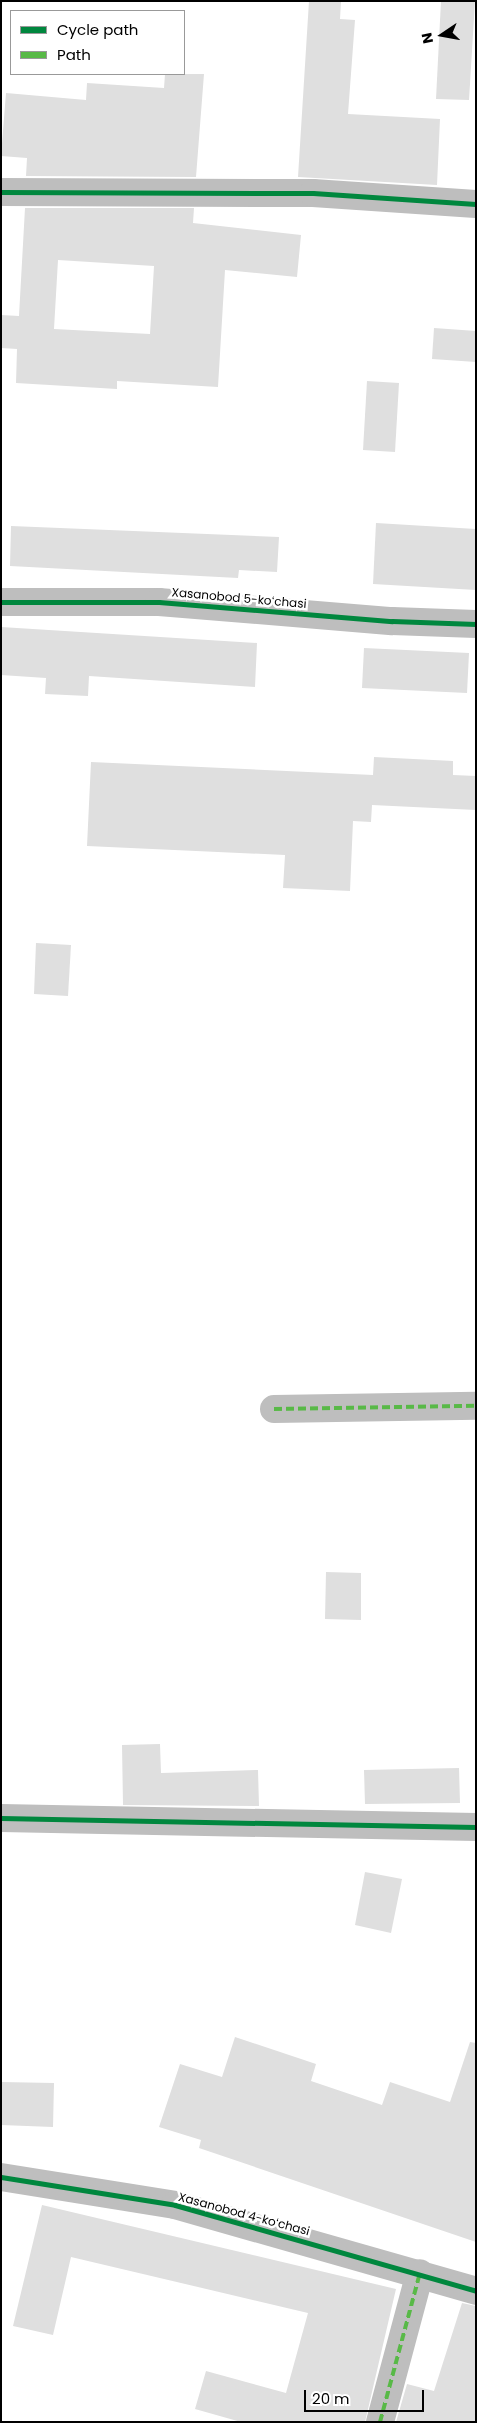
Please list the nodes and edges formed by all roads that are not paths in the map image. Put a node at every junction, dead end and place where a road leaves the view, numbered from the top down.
1 (1, 192) edge
2 (476, 204) edge
3 (1, 602) edge
4 (476, 624) edge
5 (476, 1406) edge
6 (274, 1409) dead end
7 (1, 1818) edge
8 (476, 1827) edge
9 (1, 2177) edge
10 (420, 2273) junction
11 (476, 2291) edge
12 (380, 2422) edge

1 - 2 street
3 - 4 street, Xasanobod 5-koʻchasi
5 - 6 street
7 - 8 street
9 - 10 street, Xasanobod 4-koʻchasi
10 - 11 street, Xasanobod 4-koʻchasi
10 - 12 street

